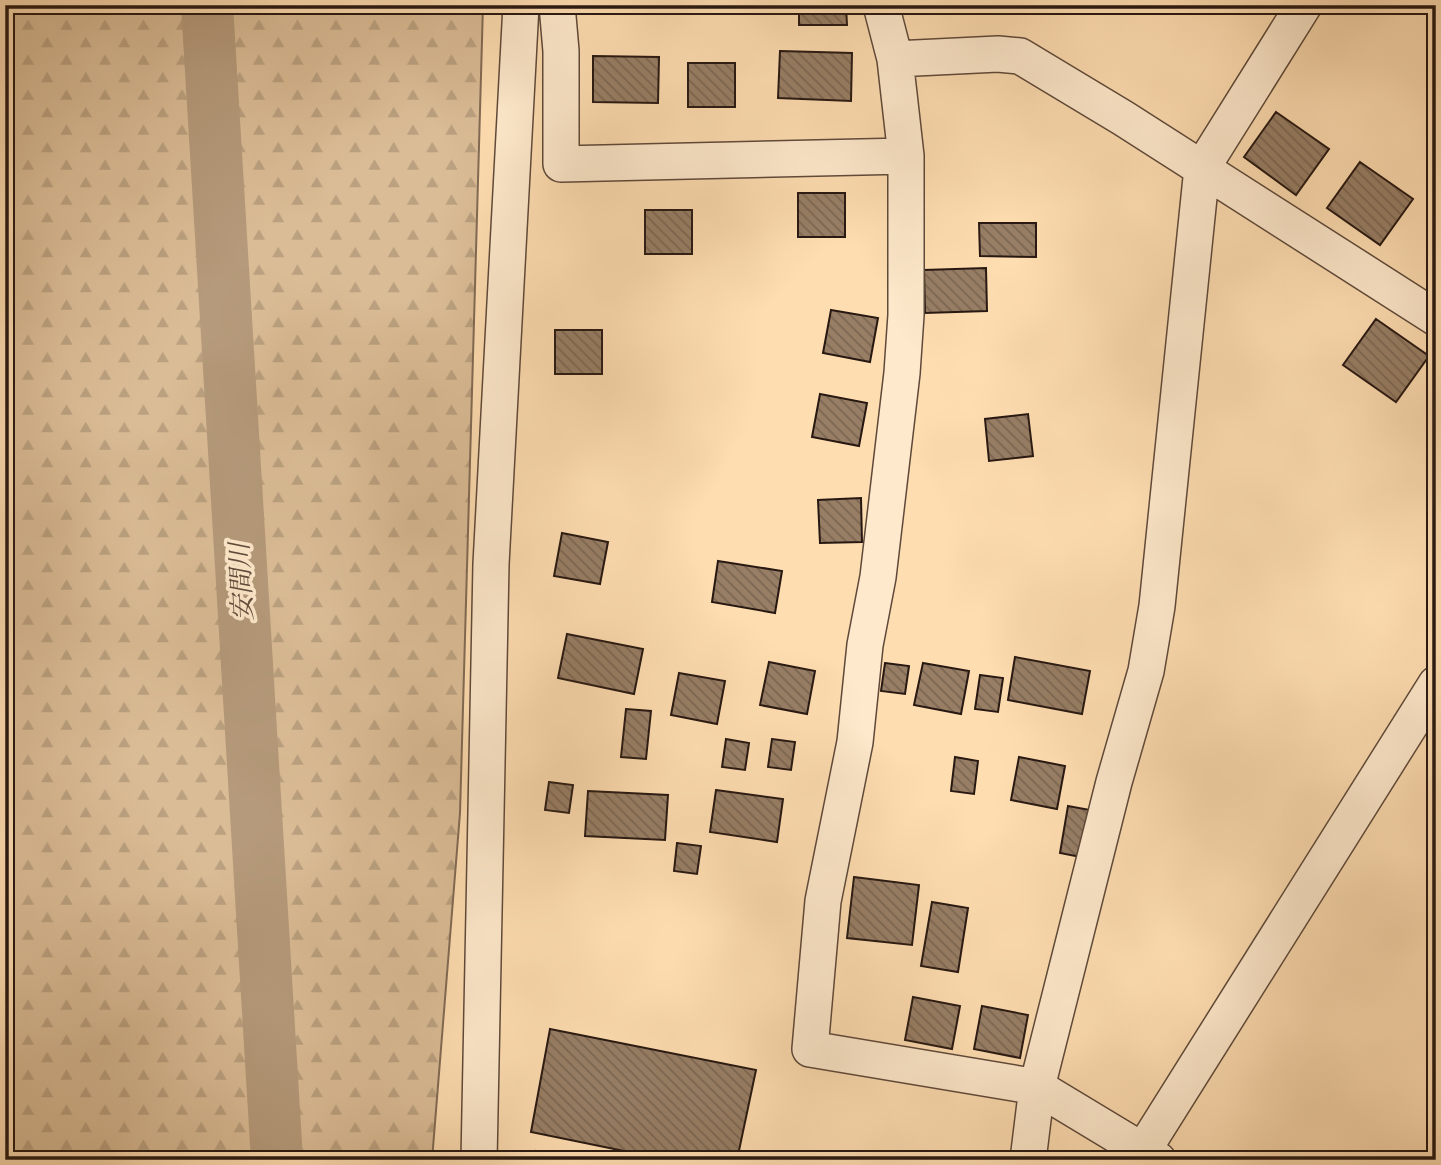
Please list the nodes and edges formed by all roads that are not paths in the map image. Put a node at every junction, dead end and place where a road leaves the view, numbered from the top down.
1 (521, 5) edge
2 (557, 5) edge
3 (881, 5) edge
4 (1304, 5) edge
5 (895, 59) junction
6 (905, 156) junction
7 (1202, 168) junction
8 (1436, 318) edge
9 (1436, 684) edge
10 (1037, 1087) junction
11 (1146, 1157) edge
12 (479, 1160) edge
13 (1028, 1160) edge

1 - 12 street
2 - 6 street
3 - 5 street
4 - 7 street
5 - 6 street
5 - 7 street
6 - 10 street
7 - 8 street
7 - 10 street
9 - 11 street
10 - 11 street
10 - 13 street

